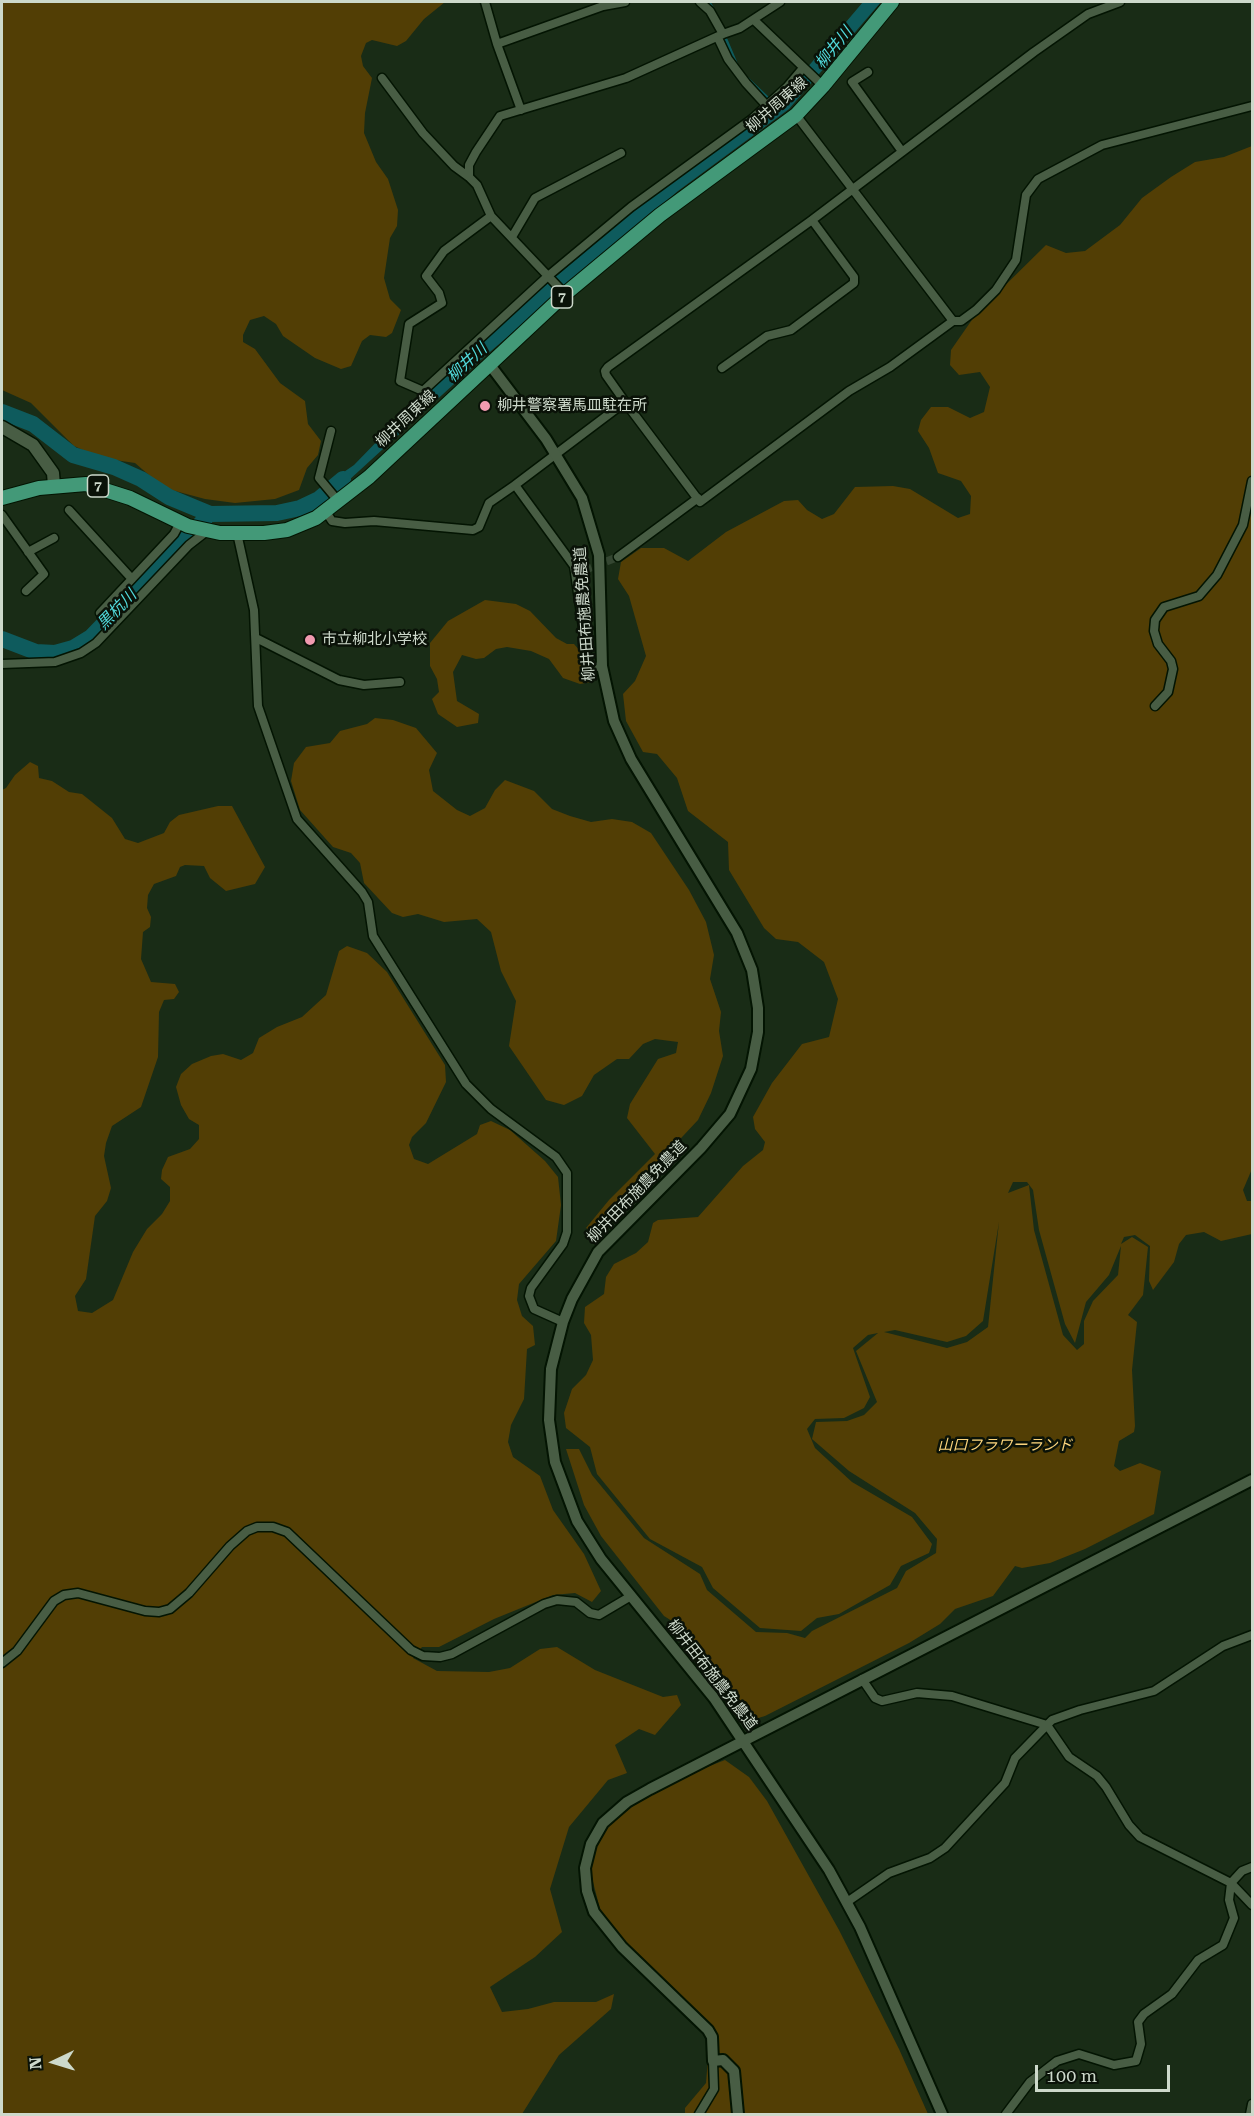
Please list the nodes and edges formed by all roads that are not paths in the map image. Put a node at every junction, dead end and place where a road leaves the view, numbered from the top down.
1 (485, 2) edge
2 (625, 2) edge
3 (700, 2) edge
4 (780, 2) edge
5 (892, 2) edge
6 (1120, 2) edge
7 (754, 20) junction
8 (720, 36) junction
9 (497, 44) junction
10 (804, 69) junction
11 (868, 72) dead end
12 (382, 78) dead end
13 (820, 84) junction
14 (770, 103) junction
15 (1252, 105) edge
16 (521, 110) junction
17 (796, 115) junction
18 (901, 150) junction
19 (621, 153) dead end
20 (469, 177) junction
21 (852, 189) junction
22 (491, 216) junction
23 (812, 220) junction
24 (512, 237) junction
25 (549, 277) junction
26 (564, 293) junction
27 (953, 321) junction
28 (490, 364) junction
29 (722, 368) dead end
30 (625, 402) junction
31 (2, 427) edge
32 (331, 431) dead end
33 (556, 454) junction
34 (1252, 481) edge
35 (515, 485) junction
36 (54, 486) junction
37 (2, 498) edge
38 (698, 498) junction
39 (337, 500) junction
40 (69, 510) dead end
41 (326, 512) junction
42 (2, 515) edge
43 (184, 524) junction
44 (206, 531) junction
45 (237, 534) junction
46 (54, 538) dead end
47 (28, 552) junction
48 (618, 557) tunnel mouth
49 (132, 579) junction
50 (26, 591) dead end
51 (100, 613) dead end
52 (256, 638) junction
53 (2, 664) edge
54 (602, 666) junction
55 (400, 682) dead end
56 (1155, 706) dead end
57 (563, 1322) junction
58 (1252, 1480) edge
59 (631, 1596) junction
60 (1252, 1635) edge
61 (2, 1663) edge
62 (862, 1679) junction
63 (1047, 1725) junction
64 (744, 1741) junction
65 (1252, 1867) edge
66 (1231, 1883) junction
67 (847, 1902) junction
68 (1252, 1905) edge
69 (713, 2061) junction
70 (1252, 2104) edge
71 (699, 2115) edge
72 (738, 2115) edge
73 (942, 2115) edge
74 (1006, 2115) edge
75 (1250, 2115) edge

1 - 9 street
2 - 9 street
3 - 8 street
4 - 7 street
5 - 13 main road, 柳井周東線 / 7
6 - 18 street
7 - 8 street
7 - 10 street
8 - 14 street
8 - 16 street
9 - 16 street
10 - 13 street
10 - 14 street
11 - 18 street
12 - 20 street
13 - 17 main road, 柳井周東線 / 7
14 - 25 street
15 - 27 street
16 - 20 street
17 - 21 street
17 - 26 main road, 柳井周東線 / 7
18 - 21 street
19 - 24 street
20 - 22 street
21 - 23 street
21 - 27 street
22 - 24 street
22 - 25 street
23 - 29 street
23 - 30 street
24 - 25 street
25 - 26 street
26 - 28 main road, 柳井周東線 / 7
27 - 38 street
28 - 33 street, 柳井田布施農免農道
28 - 39 main road, 柳井周東線 / 7
30 - 33 street
30 - 38 street
31 - 36 main road
32 - 39 street
33 - 35 street
33 - 54 street, 柳井田布施農免農道
34 - 56 street
35 - 41 street
35 - 54 street
36 - 37 main road, 柳井周東線 / 7
36 - 43 main road, 柳井周東線 / 7
38 - 48 street
39 - 41 main road, 柳井周東線 / 7
40 - 49 street
41 - 45 main road, 柳井周東線 / 7
42 - 47 street
43 - 44 main road, 柳井周東線 / 7
43 - 49 street
44 - 45 main road, 柳井周東線 / 7
44 - 53 street
45 - 52 street
46 - 47 street
47 - 50 street
49 - 51 street
52 - 55 street
52 - 57 street
54 - 57 street, 柳井田布施農免農道
57 - 59 street, 柳井田布施農免農道
58 - 62 street
59 - 61 street
59 - 64 street, 柳井田布施農免農道
60 - 63 street
62 - 63 street
62 - 64 street
63 - 66 street
63 - 67 street
64 - 67 street, 柳井田布施農免農道
64 - 69 street
65 - 66 street
66 - 68 street
66 - 74 street
67 - 73 street, 柳井田布施農免農道
69 - 71 street
69 - 72 street
70 - 75 street

